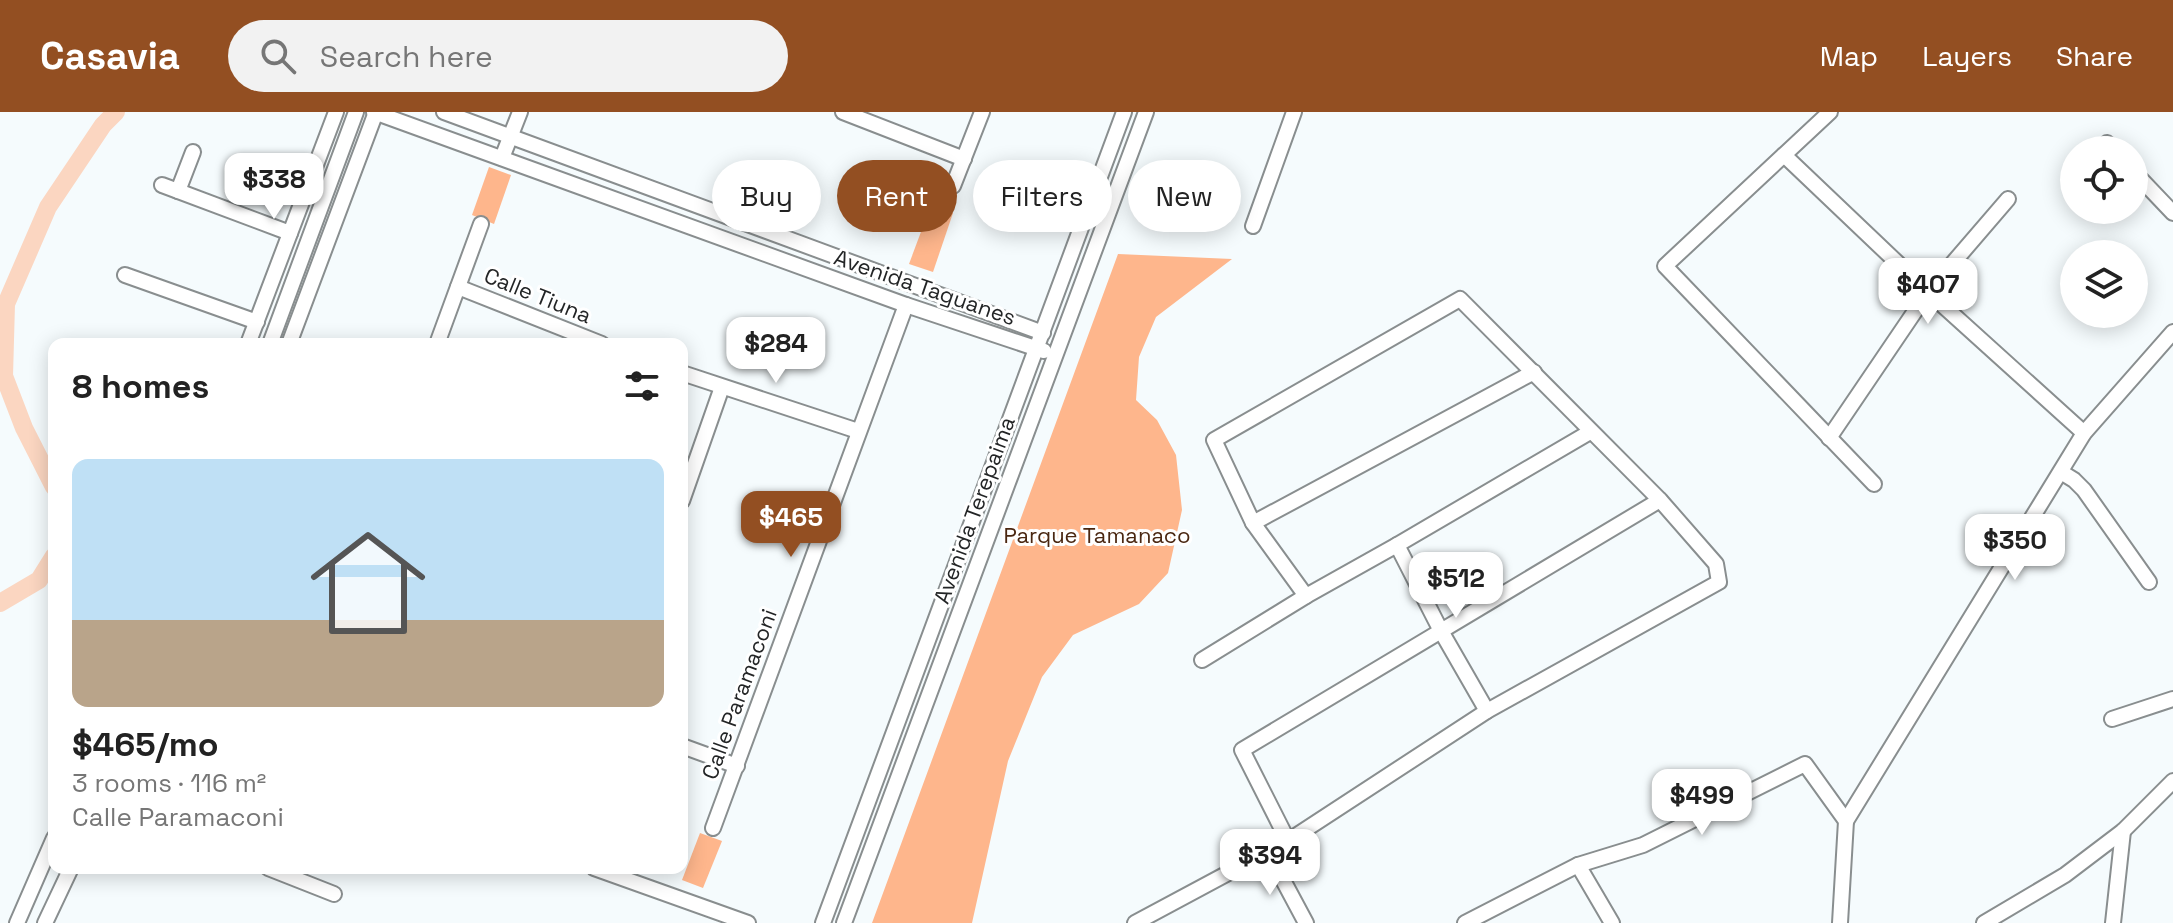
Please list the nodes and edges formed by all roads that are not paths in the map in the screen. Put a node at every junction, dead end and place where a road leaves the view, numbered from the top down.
1 (336, 112) edge
2 (356, 112) edge
3 (375, 112) edge
4 (444, 112) edge
5 (520, 112) edge
6 (843, 112) edge
7 (982, 112) edge
8 (1124, 112) edge
9 (1146, 112) edge
10 (1294, 112) edge
11 (1830, 112) edge
12 (511, 137) junction
13 (193, 152) dead end
14 (1784, 155) junction
15 (502, 158) junction
16 (964, 159) junction
17 (957, 176) edge
18 (162, 185) dead end
19 (2148, 187) edge
20 (178, 191) junction
21 (2008, 199) dead end
22 (2173, 213) edge
23 (481, 224) dead end
24 (1253, 226) dead end
25 (290, 233) junction
26 (125, 275) dead end
27 (458, 287) junction
28 (1928, 292) junction
29 (906, 305) junction
30 (257, 322) junction
31 (2173, 332) edge
32 (1043, 333) junction
33 (250, 338) edge
34 (272, 338) edge
35 (291, 338) edge
36 (439, 338) edge
37 (582, 338) edge
38 (2167, 348) edge
39 (1037, 349) junction
40 (1055, 355) junction
41 (1534, 372) junction
42 (688, 375) edge
43 (722, 387) junction
44 (858, 431) junction
45 (1590, 432) junction
46 (2084, 433) junction
47 (1829, 438) junction
48 (2061, 472) junction
49 (688, 484) edge
50 (1874, 484) dead end
51 (1660, 500) junction
52 (1253, 523) junction
53 (1397, 545) junction
54 (2149, 582) dead end
55 (1306, 596) junction
56 (1441, 631) junction
57 (1202, 660) dead end
58 (2173, 699) edge
59 (1487, 711) junction
60 (2112, 719) dead end
61 (688, 748) edge
62 (737, 766) junction
63 (2173, 781) edge
64 (1846, 821) junction
65 (713, 828) dead end
66 (2123, 831) junction
67 (1288, 841) junction
68 (48, 852) edge
69 (1268, 852) junction
70 (1578, 865) junction
71 (68, 874) edge
72 (283, 874) edge
73 (611, 874) edge
74 (334, 894) dead end
75 (17, 923) edge
76 (45, 923) edge
77 (748, 923) edge
78 (823, 923) edge
79 (844, 923) edge
80 (1135, 923) edge
81 (1306, 923) edge
82 (1465, 923) edge
83 (1612, 923) edge
84 (1840, 923) edge
85 (1984, 923) edge
86 (2113, 923) edge

1 - 25 street
2 - 34 street
3 - 15 street, Avenida Taguanes
3 - 35 street
4 - 12 street, Avenida Taguanes
5 - 12 street
6 - 16 street
7 - 16 street
8 - 32 street, Avenida Terepaima
9 - 40 street, Avenida Terepaima
10 - 24 street
11 - 14 street
12 - 15 street
12 - 32 street, Avenida Taguanes
13 - 20 street
14 - 28 street
14 - 47 street
15 - 29 street, Avenida Taguanes
16 - 17 street
18 - 20 street
19 - 22 street
20 - 25 street
21 - 28 street
23 - 27 street
25 - 30 street
26 - 30 street
27 - 36 street
27 - 37 street, Calle Tiuna
28 - 46 street
28 - 47 street
29 - 39 street, Avenida Taguanes
29 - 44 street, Calle Paramaconi
30 - 33 street
31 - 38 street
32 - 39 street, Avenida Terepaima
38 - 46 street
39 - 40 street, Avenida Taguanes
39 - 78 street, Avenida Terepaima
40 - 79 street, Avenida Terepaima
41 - 45 street
41 - 52 street
41 - 52 street
42 - 43 street
43 - 44 street
43 - 49 street
44 - 62 street, Calle Paramaconi
45 - 51 street
45 - 53 street
46 - 48 street
47 - 50 street
48 - 54 street
48 - 64 street
51 - 56 street
51 - 59 street
52 - 55 street
53 - 55 street
53 - 56 street
55 - 57 street
56 - 59 street
56 - 67 street
58 - 60 street
59 - 67 street
61 - 62 street
62 - 65 street, Calle Paramaconi
63 - 66 street
64 - 70 street
64 - 84 street
66 - 85 street
66 - 86 street
67 - 69 street
68 - 75 street
69 - 80 street
69 - 81 street
70 - 82 street
70 - 83 street
71 - 76 street
72 - 74 street
73 - 77 street

